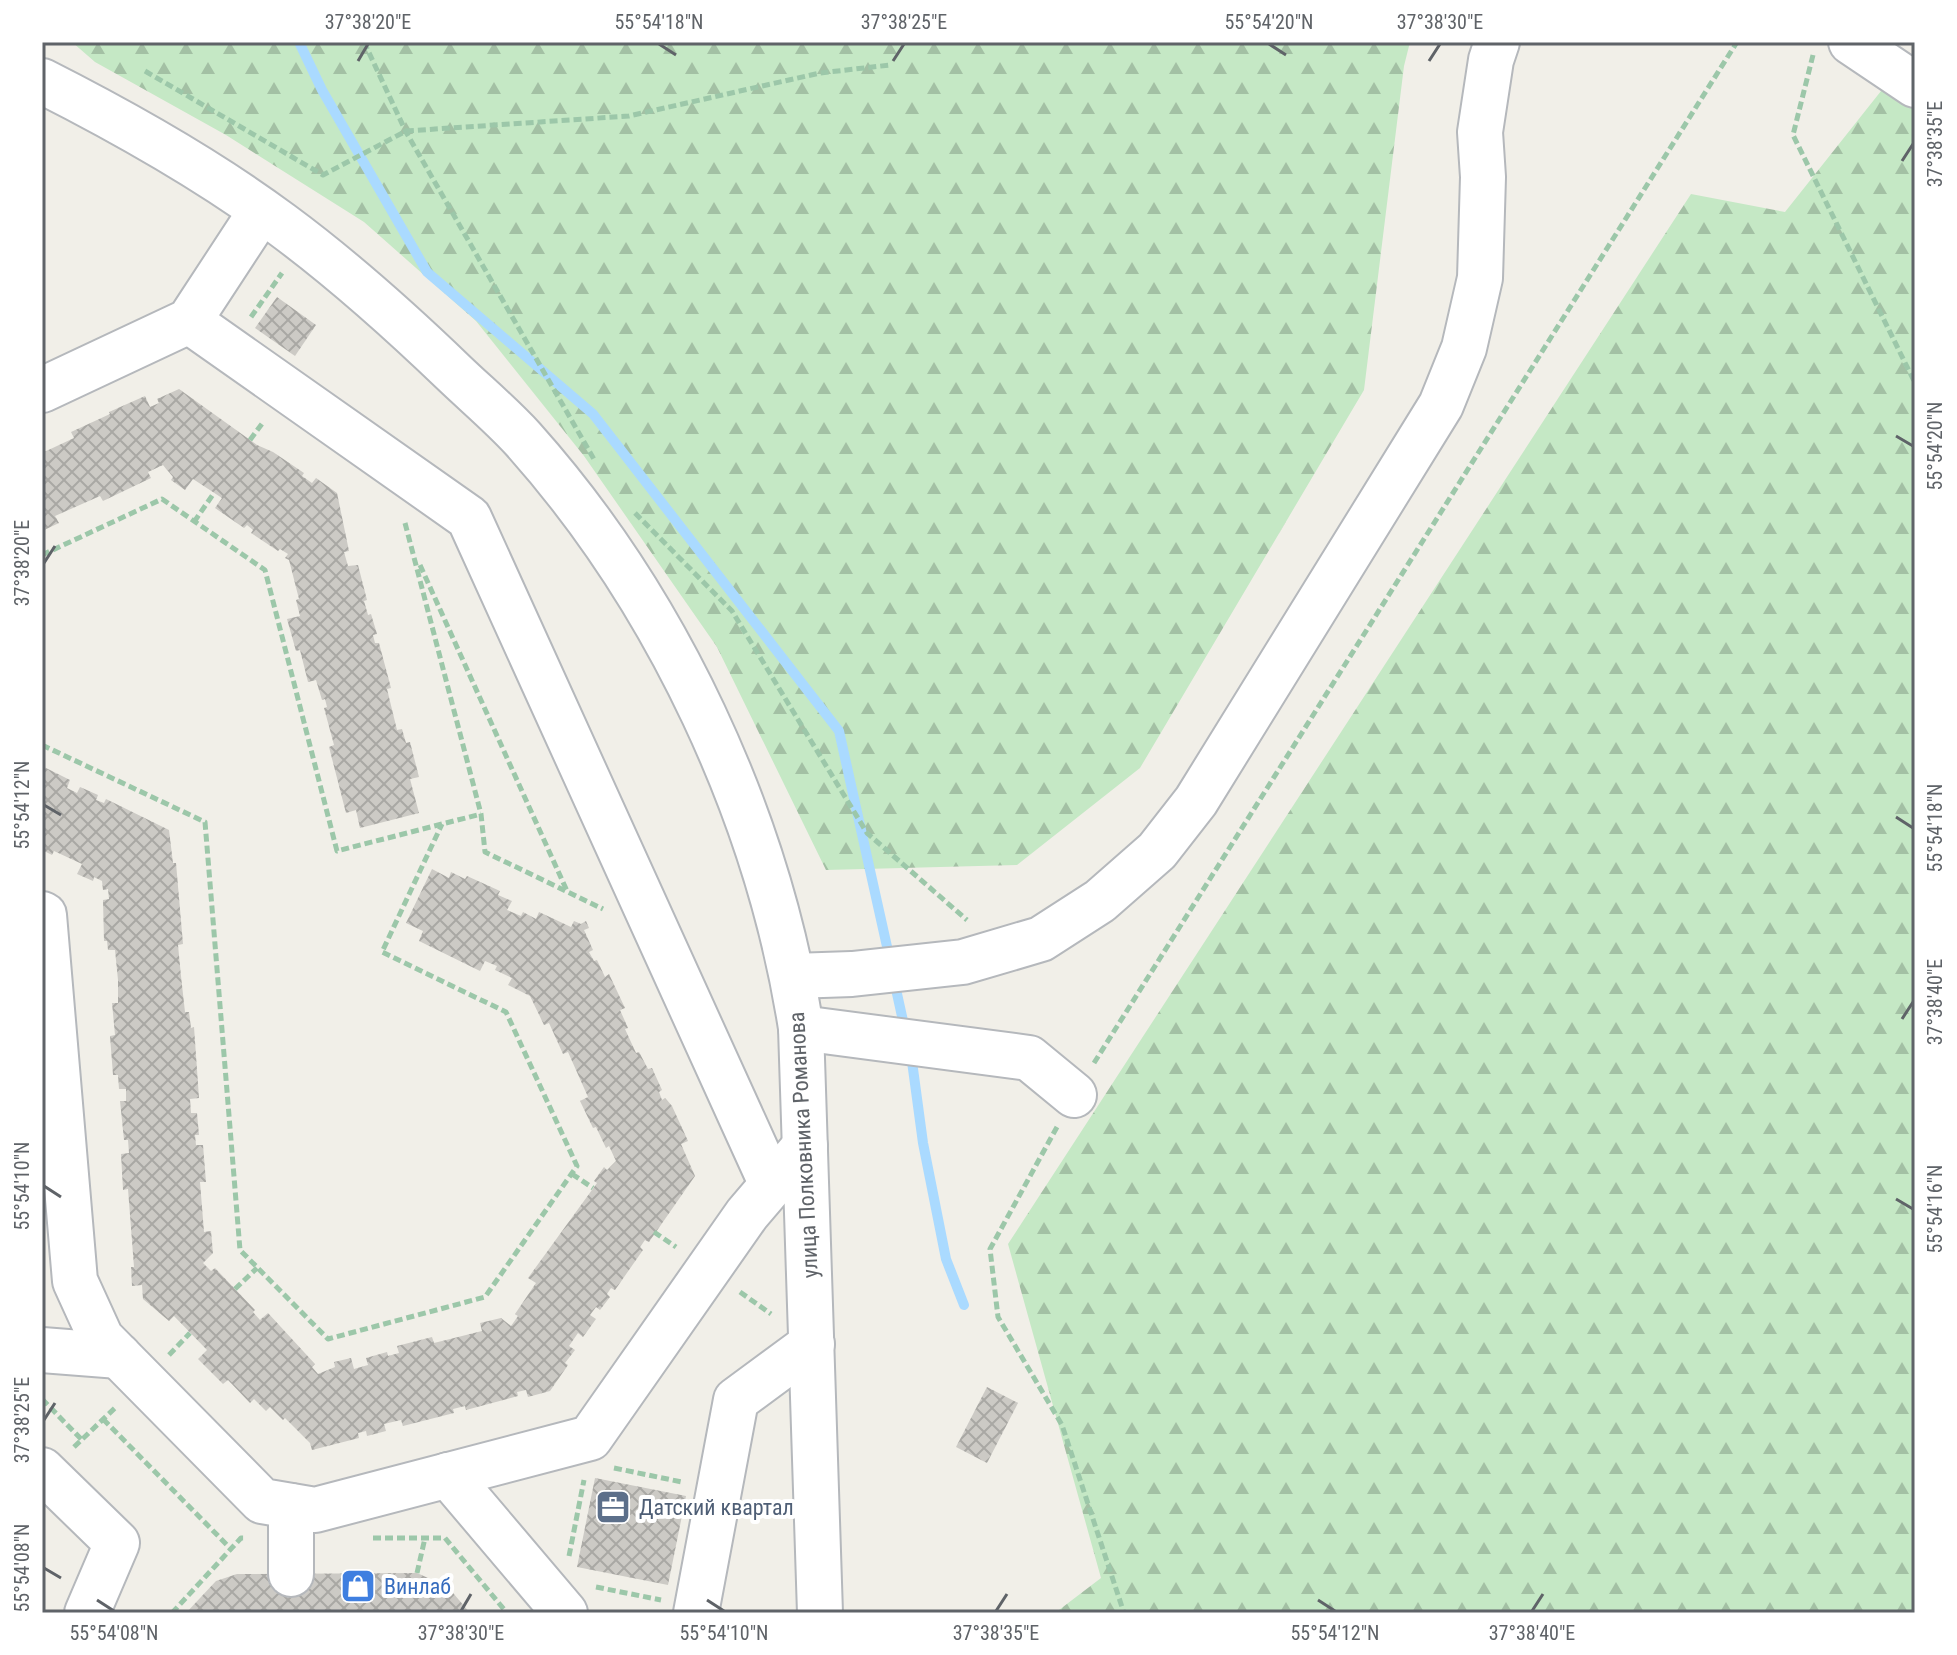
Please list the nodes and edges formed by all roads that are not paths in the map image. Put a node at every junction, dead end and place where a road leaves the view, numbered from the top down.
1 (1497, 42) edge
2 (1851, 42) edge
3 (42, 81) edge
4 (1915, 85) edge
5 (261, 211) junction
6 (189, 321) junction
7 (42, 390) edge
8 (42, 914) edge
9 (793, 976) junction
10 (801, 1028) junction
11 (1074, 1095) road end
12 (805, 1146) junction
13 (772, 1185) junction
14 (812, 1344) junction
15 (42, 1350) edge
16 (131, 1368) junction
17 (44, 1472) edge
18 (448, 1475) junction
19 (291, 1506) junction
20 (291, 1574) dead end
21 (579, 1600) edge
22 (696, 1610) edge
23 (87, 1613) edge
24 (820, 1613) edge

1 - 9 street
2 - 4 street
3 - 5 street, улица Полковника Романова
5 - 6 street
5 - 9 street, улица Полковника Романова
6 - 7 street
6 - 13 street
8 - 16 street
9 - 10 street, улица Полковника Романова
10 - 11 street
10 - 12 street, улица Полковника Романова
12 - 13 street
12 - 14 street, улица Полковника Романова
13 - 18 street
14 - 22 street
14 - 24 street, улица Полковника Романова
15 - 16 street
16 - 19 street
17 - 23 street
18 - 19 street
18 - 21 street
19 - 20 street

